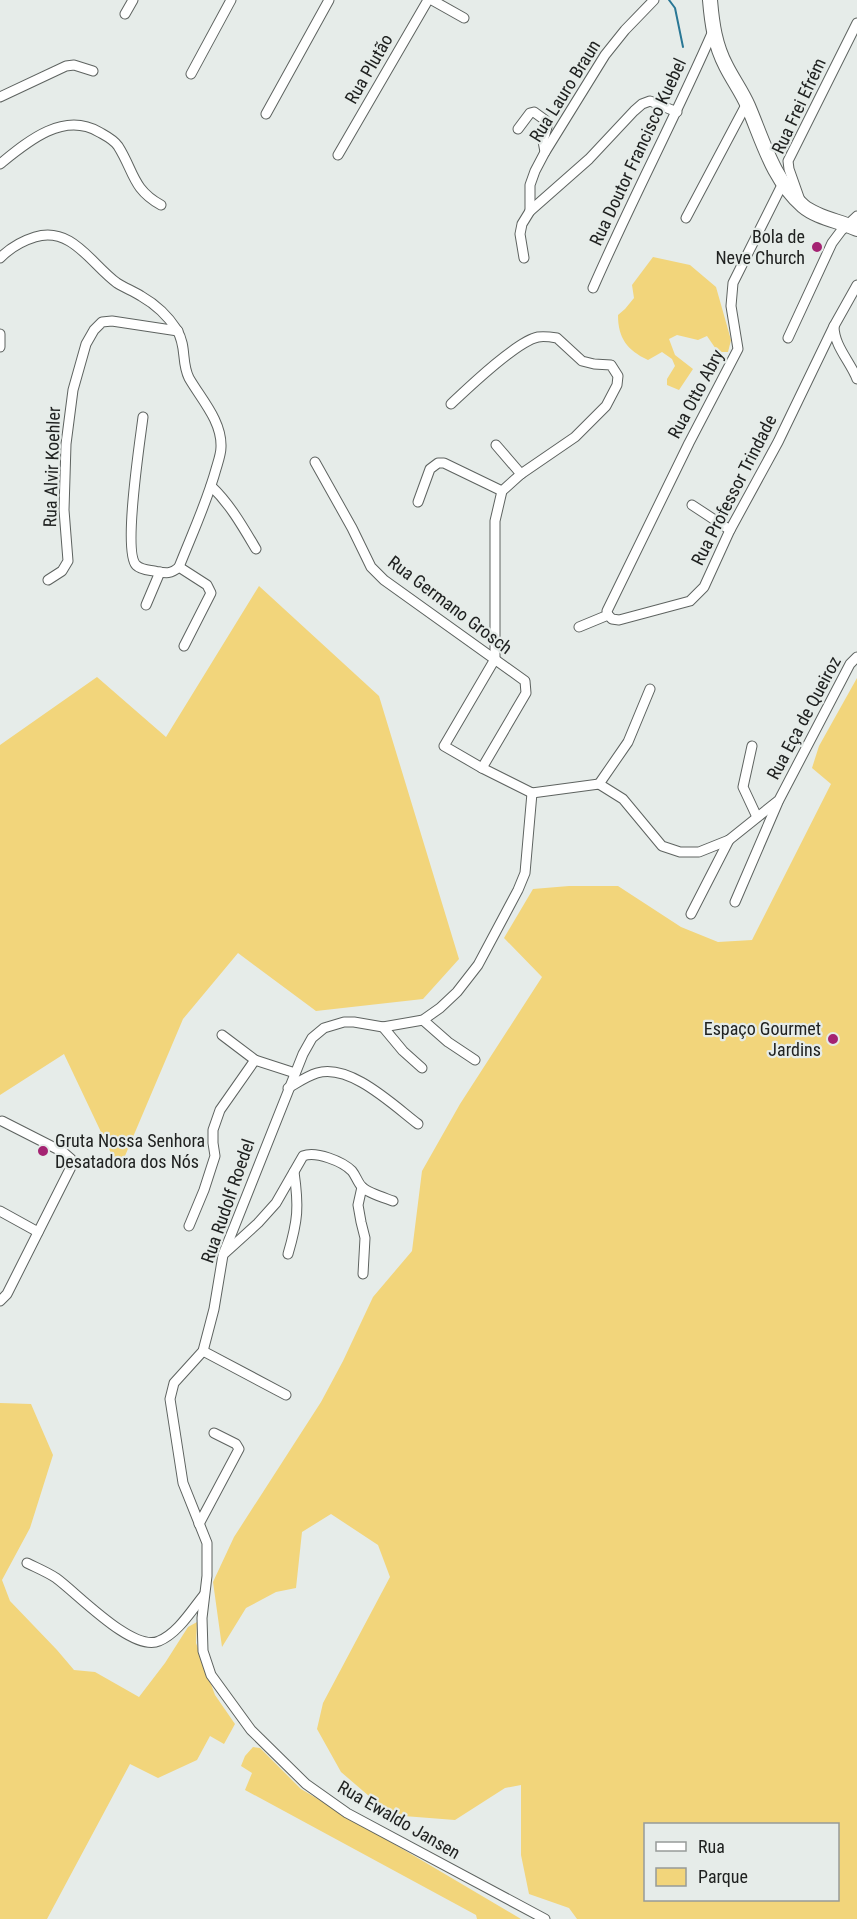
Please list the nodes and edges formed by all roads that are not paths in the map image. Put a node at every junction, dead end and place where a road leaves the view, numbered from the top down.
1 (133, 0) edge
2 (231, 0) edge
3 (329, 0) edge
4 (430, 0) edge
5 (710, 0) edge
6 (651, 2) edge
7 (125, 14) dead end
8 (464, 18) dead end
9 (857, 23) edge
10 (713, 31) junction
11 (93, 71) dead end
12 (192, 74) dead end
13 (0, 97) edge
14 (747, 103) junction
15 (677, 112) junction
16 (266, 114) dead end
17 (518, 129) dead end
18 (545, 152) junction
19 (338, 155) dead end
20 (0, 164) edge
21 (783, 183) junction
22 (161, 205) dead end
23 (802, 205) junction
24 (530, 211) junction
25 (686, 218) dead end
26 (853, 223) edge
27 (0, 258) edge
28 (524, 258) dead end
29 (857, 285) edge
30 (593, 288) dead end
31 (834, 326) junction
32 (178, 331) junction
33 (0, 334) edge
34 (788, 338) dead end
35 (0, 347) edge
36 (857, 380) edge
37 (451, 404) dead end
38 (143, 417) dead end
39 (496, 445) dead end
40 (315, 462) dead end
41 (521, 474) junction
42 (211, 486) junction
43 (502, 491) junction
44 (418, 502) dead end
45 (692, 505) dead end
46 (730, 530) junction
47 (256, 549) dead end
48 (179, 567) junction
49 (160, 572) junction
50 (48, 580) dead end
51 (146, 605) dead end
52 (608, 615) junction
53 (579, 627) dead end
54 (184, 646) dead end
55 (857, 657) edge
56 (495, 659) junction
57 (650, 689) dead end
58 (752, 746) dead end
59 (482, 768) junction
60 (599, 784) junction
61 (532, 793) junction
62 (779, 800) junction
63 (757, 817) junction
64 (729, 840) junction
65 (735, 902) dead end
66 (691, 915) dead end
67 (423, 1020) junction
68 (383, 1027) junction
69 (222, 1035) dead end
70 (255, 1060) junction
71 (475, 1060) dead end
72 (422, 1068) dead end
73 (295, 1073) junction
74 (288, 1088) junction
75 (2, 1121) dead end
76 (418, 1124) dead end
77 (294, 1172) junction
78 (362, 1187) junction
79 (393, 1201) dead end
80 (0, 1211) edge
81 (189, 1226) dead end
82 (38, 1232) junction
83 (288, 1254) dead end
84 (223, 1255) junction
85 (363, 1274) dead end
86 (0, 1301) edge
87 (203, 1350) junction
88 (286, 1395) dead end
89 (214, 1433) dead end
90 (199, 1524) junction
91 (27, 1563) dead end
92 (204, 1596) junction
93 (252, 1730) joint
94 (545, 1919) edge

1 - 7 street
2 - 12 street
3 - 16 street
4 - 8 street
4 - 19 street, Rua Plutão
5 - 10 main road
6 - 18 street, Rua Lauro Braun
9 - 23 street, Rua Frei Efrém
10 - 14 main road
10 - 15 street, Rua Doutor Francisco Kuebel
11 - 13 street
14 - 21 main road
14 - 25 street
15 - 24 street
15 - 30 street, Rua Doutor Francisco Kuebel
17 - 18 street
18 - 24 street, Rua Lauro Braun
20 - 22 street
21 - 23 main road
21 - 52 street, Rua Otto Abry
23 - 26 main road
24 - 28 street
26 - 34 street
27 - 32 street
29 - 31 street, Rua Professor Trindade
31 - 36 street
31 - 46 street, Rua Professor Trindade
32 - 42 street
32 - 50 street, Rua Alvir Koehler
33 - 35 street
37 - 41 street
38 - 49 street
39 - 41 street
40 - 56 street, Rua Germano Grosch
41 - 43 street
42 - 47 street
42 - 48 street
43 - 44 street
43 - 56 street
45 - 46 street
46 - 52 street, Rua Professor Trindade
48 - 49 street
48 - 54 street
49 - 51 street
52 - 53 street, Rua Professor Trindade
55 - 62 street, Rua Eça de Queiroz
56 - 59 street, Rua Germano Grosch
56 - 59 street
57 - 60 street
58 - 63 street
59 - 61 street
60 - 61 street
60 - 64 street, Rua Eça de Queiroz
61 - 67 street, Rua Rudolf Roedel
62 - 63 street, Rua Eça de Queiroz
62 - 65 street
63 - 64 street, Rua Eça de Queiroz
64 - 66 street
67 - 68 street, Rua Rudolf Roedel
67 - 71 street
68 - 72 street
68 - 73 street, Rua Rudolf Roedel
69 - 70 street
70 - 73 street
70 - 81 street
73 - 74 street, Rua Rudolf Roedel
74 - 76 street
74 - 84 street, Rua Rudolf Roedel
75 - 82 street
77 - 78 street
77 - 83 street
77 - 84 street
78 - 79 street
78 - 85 street
80 - 82 street
82 - 86 street
84 - 87 street, Rua Rudolf Roedel
87 - 88 street
87 - 90 street, Rua Rudolf Roedel
89 - 90 street
90 - 92 street, Rua Rudolf Roedel
91 - 92 street
92 - 93 street, Rua Rudolf Roedel
93 - 94 street, Rua Ewaldo Jansen

